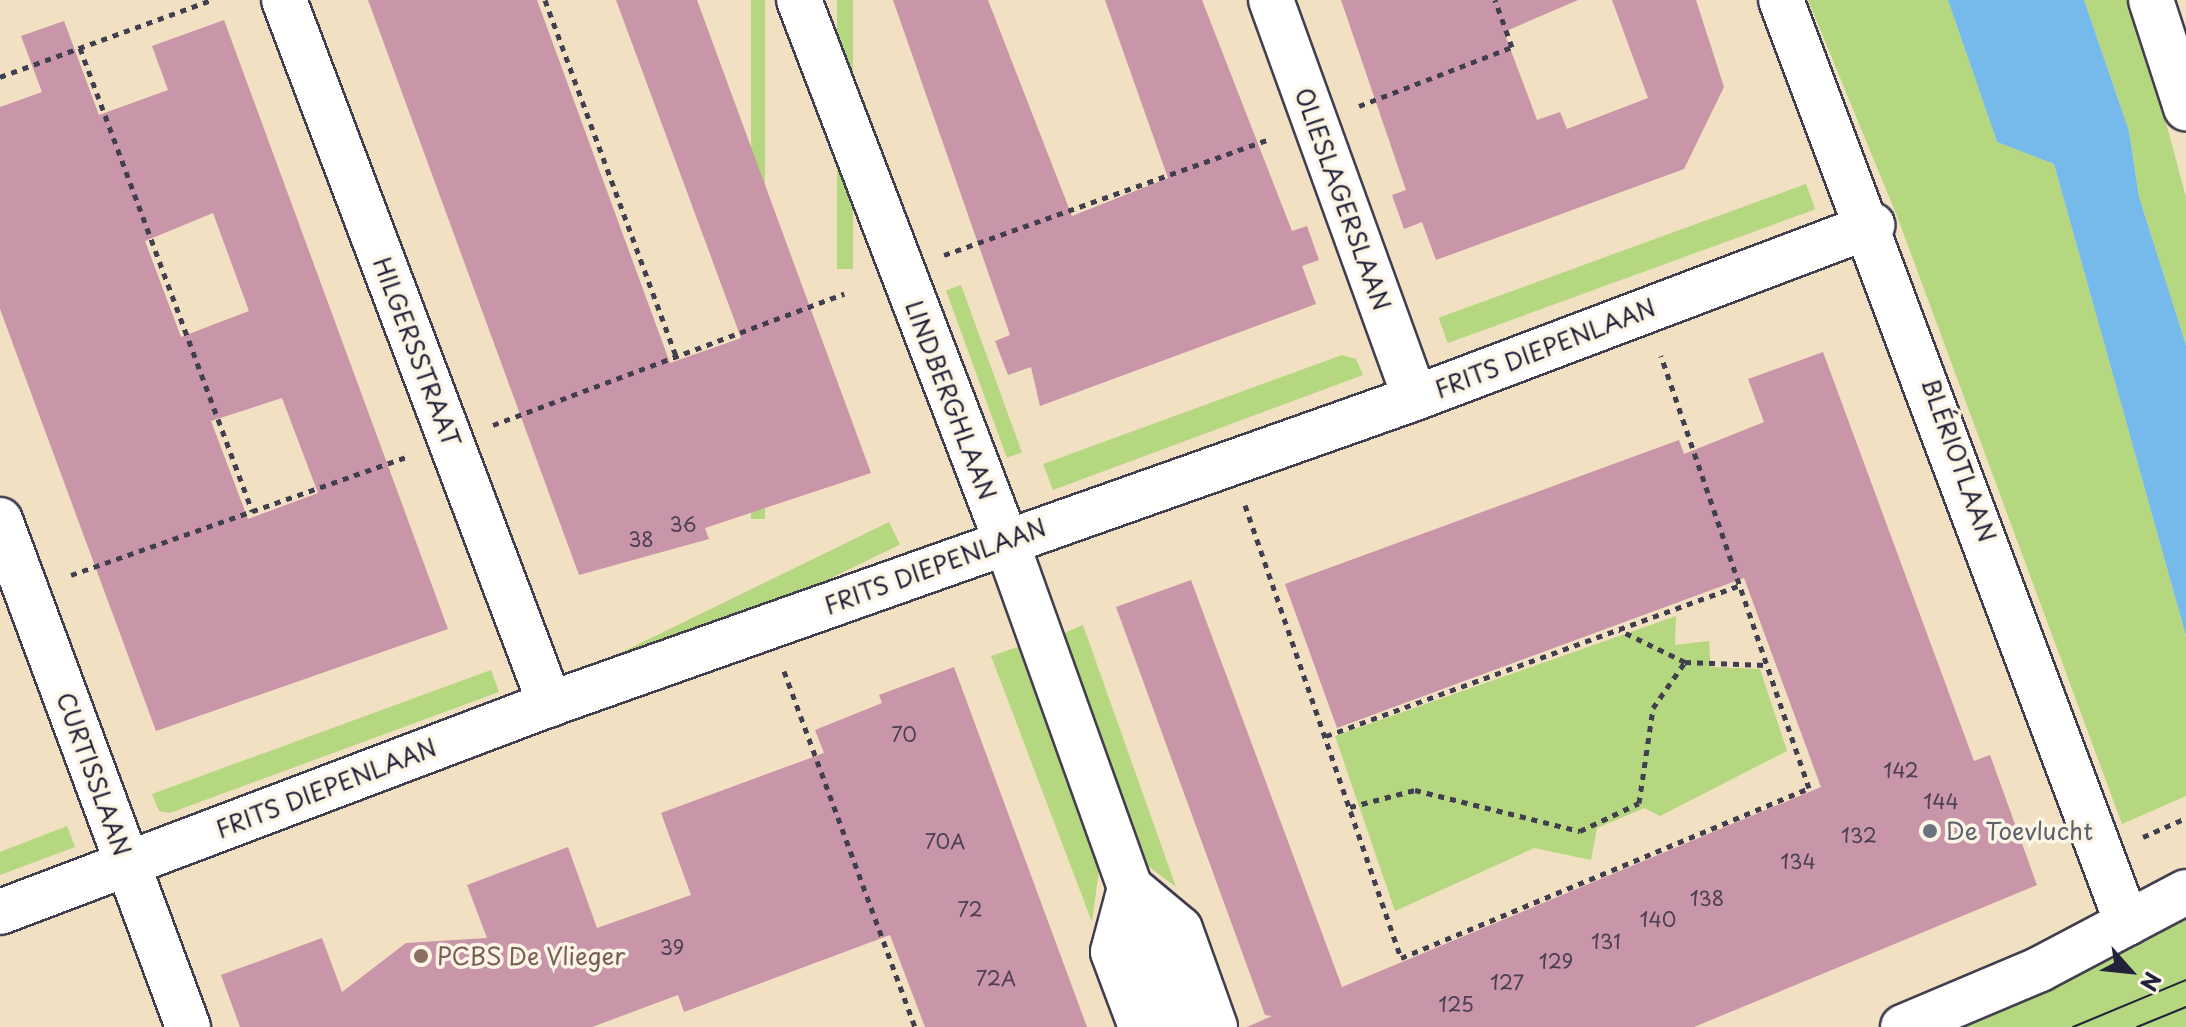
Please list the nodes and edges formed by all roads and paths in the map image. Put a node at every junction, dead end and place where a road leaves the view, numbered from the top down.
1 (212, 0) edge
2 (284, 0) edge
3 (545, 0) edge
4 (799, 0) edge
5 (1271, 0) edge
6 (1495, 0) edge
7 (1781, 0) edge
8 (2151, 0) edge
9 (80, 48) junction
10 (0, 77) edge
11 (2186, 108) edge
12 (1316, 123) junction
13 (1872, 225) junction
14 (901, 270) junction
15 (1646, 309) junction
16 (676, 356) dead end
17 (1415, 398) junction
18 (1229, 459) junction
19 (252, 511) dead end
20 (0, 520) edge
21 (1006, 541) junction
22 (1738, 586) junction
23 (768, 627) junction
24 (1619, 630) junction
25 (1685, 662) junction
26 (1766, 665) junction
27 (550, 704) junction
28 (1326, 737) junction
29 (1350, 807) junction
30 (127, 864) junction
31 (1130, 888) junction
32 (2186, 892) edge
33 (0, 912) edge
34 (2127, 923) junction
35 (185, 1021) edge
36 (915, 1027) edge
37 (1141, 1027) edge
38 (1180, 1027) edge
39 (1215, 1027) edge
40 (1903, 1027) edge

1 - 9 path
2 - 27 street, HILGERSSTRAAT
3 - 16 path
4 - 14 street, LINDBERGHLAAN
5 - 12 street, OLIESLAGERSLAAN
6 - 12 path
7 - 13 street, BLÉRIOTLAAN
8 - 11 street
9 - 10 path
9 - 19 path
12 - 14 path
12 - 17 street, OLIESLAGERSLAAN
13 - 15 street, FRITS DIEPENLAAN
13 - 34 street, BLÉRIOTLAAN
14 - 21 street, LINDBERGHLAAN
15 - 17 street, FRITS DIEPENLAAN
15 - 22 path
17 - 18 street, FRITS DIEPENLAAN
18 - 21 street, FRITS DIEPENLAAN
18 - 28 path
20 - 30 street, CURTISSLAAN
21 - 23 street, FRITS DIEPENLAAN
21 - 31 street, LINDBERGHLAAN
22 - 24 path
22 - 26 path
23 - 27 street, FRITS DIEPENLAAN
23 - 36 path
24 - 25 path
24 - 28 path
25 - 26 path
25 - 29 path
26 - 29 path
27 - 30 street, FRITS DIEPENLAAN
28 - 29 path
30 - 33 street, FRITS DIEPENLAAN
30 - 35 street, CURTISSLAAN
31 - 37 street
31 - 38 street, LINDBERGHLAAN
31 - 39 street
32 - 34 street
34 - 40 street

